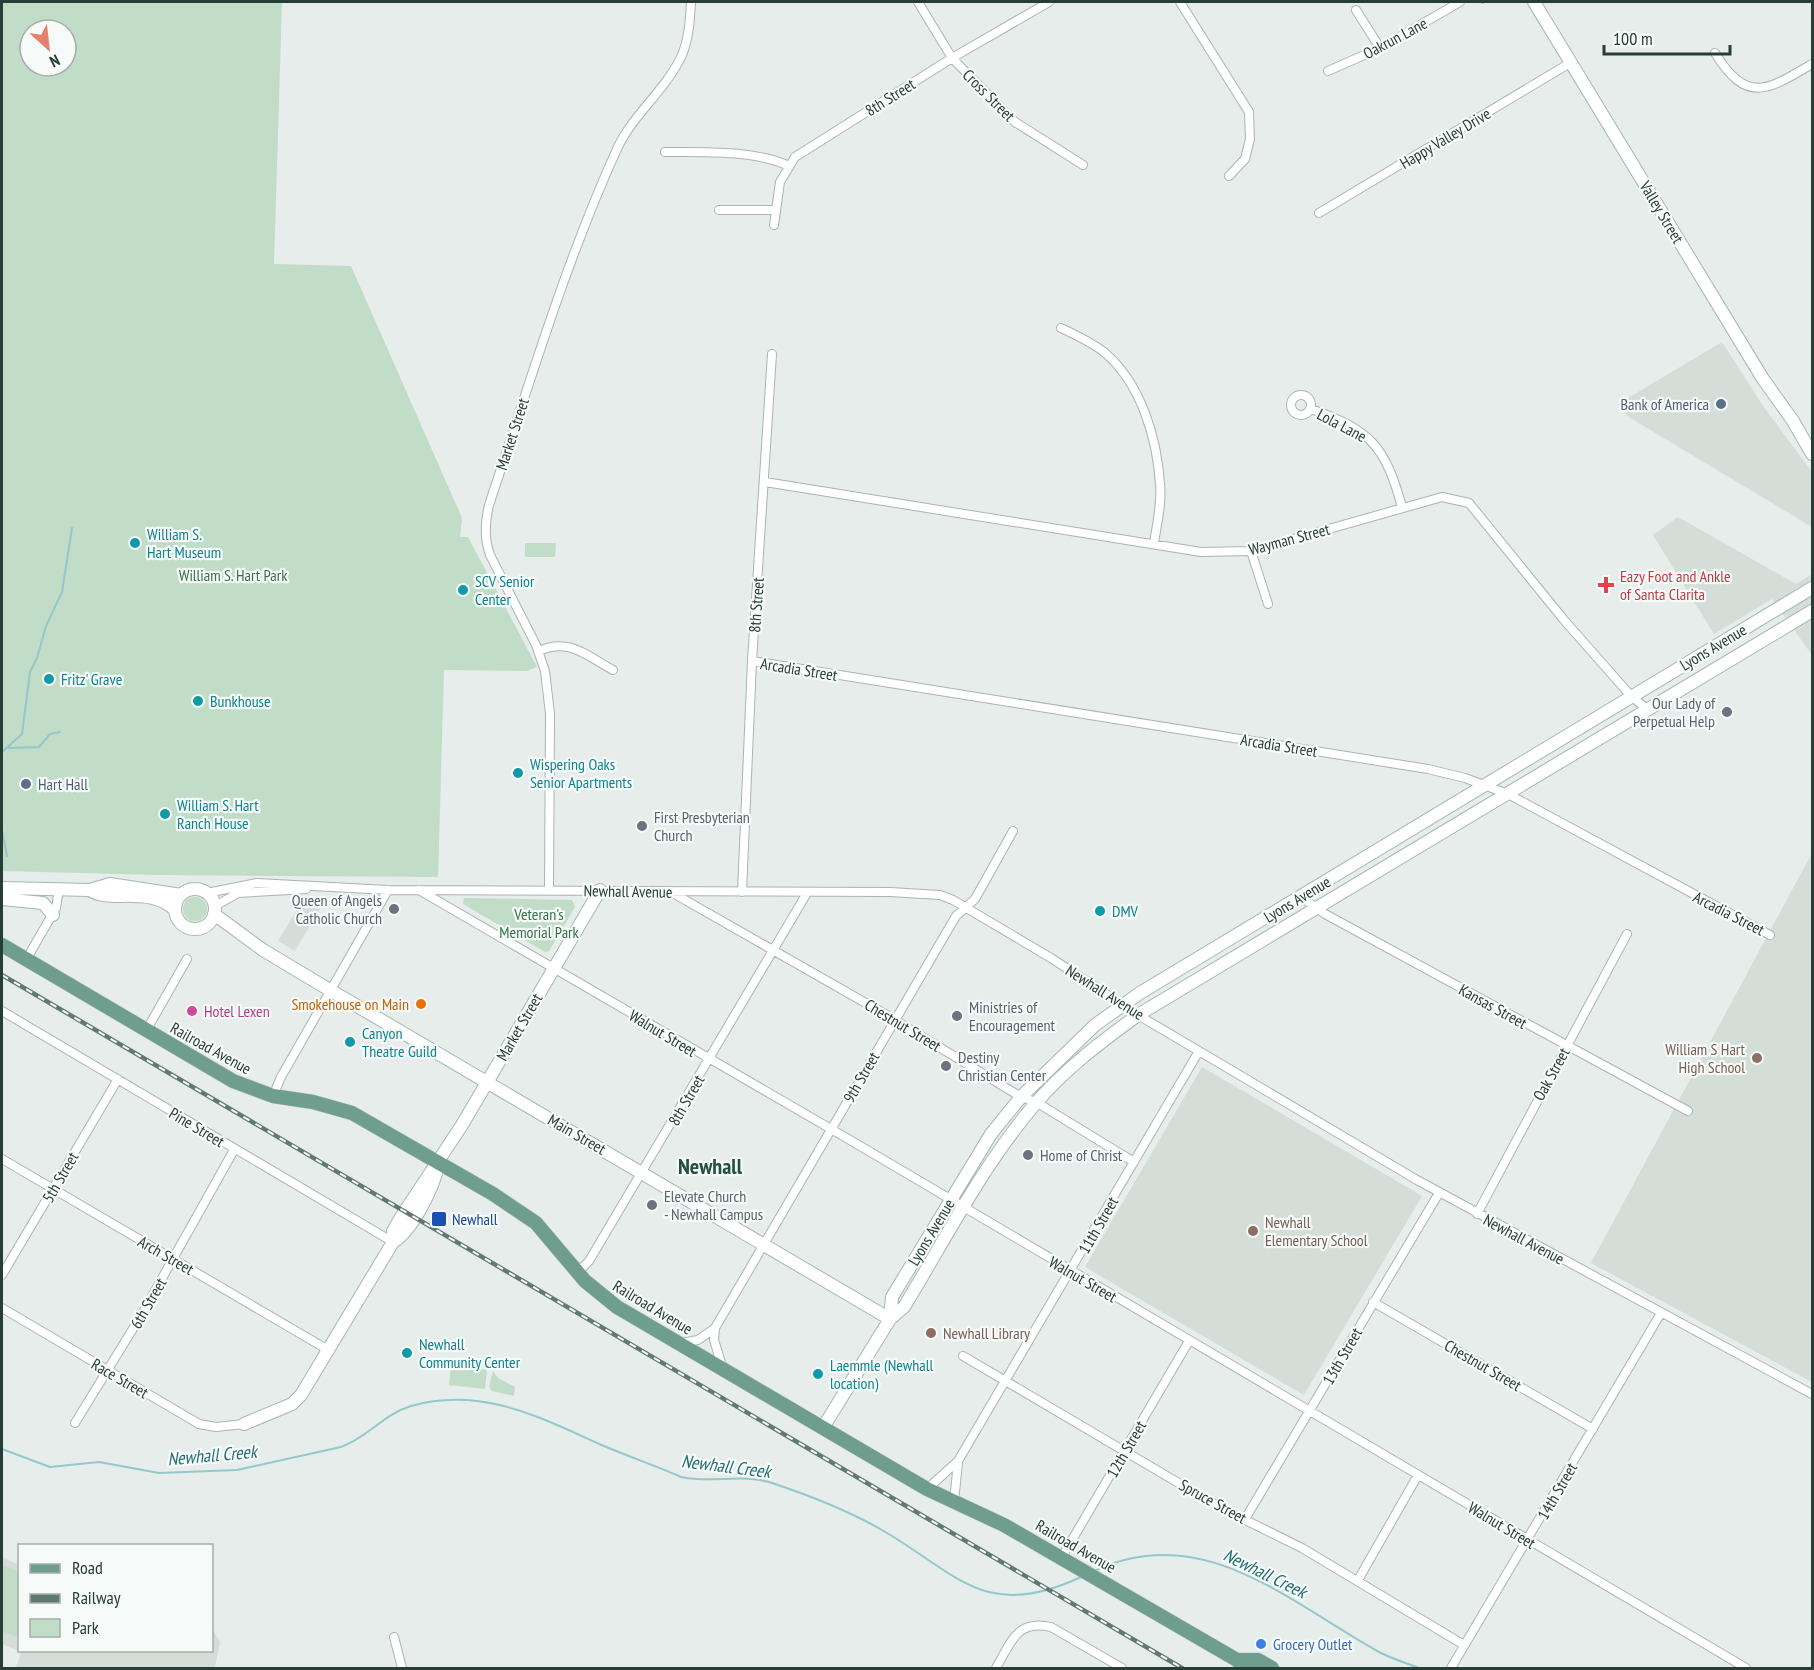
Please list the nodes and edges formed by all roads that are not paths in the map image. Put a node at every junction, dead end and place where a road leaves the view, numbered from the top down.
1 (692, 2) edge
2 (918, 2) edge
3 (1049, 2) edge
4 (1180, 2) edge
5 (1460, 2) edge
6 (1534, 2) edge
7 (1356, 10) dead end
8 (1380, 48) junction
9 (1715, 53) dead end
10 (952, 58) junction
11 (1570, 63) junction
12 (1812, 63) edge
13 (1328, 71) dead end
14 (665, 152) dead end
15 (1083, 165) dead end
16 (789, 166) junction
17 (1229, 176) dead end
18 (719, 210) dead end
19 (776, 210) junction
20 (1319, 213) dead end
21 (774, 225) dead end
22 (1060, 328) dead end
23 (772, 354) dead end
24 (1311, 409) dead end
25 (1793, 421) junction
26 (1812, 436) edge
27 (1812, 454) edge
28 (765, 482) junction
29 (1402, 507) junction
30 (1154, 543) junction
31 (1251, 551) junction
32 (1812, 588) edge
33 (1268, 604) dead end
34 (1812, 611) edge
35 (539, 651) junction
36 (752, 661) junction
37 (613, 670) dead end
38 (1631, 696) junction
39 (1647, 709) junction
40 (1484, 786) junction
41 (1508, 794) junction
42 (1013, 831) dead end
43 (2, 888) edge
44 (319, 888) junction
45 (59, 889) junction
46 (549, 889) junction
47 (90, 890) junction
48 (388, 890) junction
49 (419, 890) junction
50 (600, 890) junction
51 (670, 892) junction
52 (742, 892) junction
53 (207, 893) junction
54 (807, 893) junction
55 (181, 895) junction
56 (1301, 897) junction
57 (2, 899) edge
58 (966, 907) junction
59 (1317, 908) junction
60 (175, 910) junction
61 (214, 910) junction
62 (53, 915) junction
63 (203, 927) junction
64 (1627, 934) dead end
65 (1770, 934) dead end
66 (2, 945) edge
67 (263, 950) junction
68 (775, 950) junction
69 (187, 959) dead end
70 (26, 960) junction
71 (554, 967) junction
72 (330, 990) junction
73 (1124, 1004) junction
74 (2, 1011) edge
75 (1138, 1015) junction
76 (894, 1020) junction
77 (146, 1031) junction
78 (1567, 1046) junction
79 (1199, 1051) junction
80 (709, 1060) junction
81 (118, 1079) junction
82 (487, 1082) junction
83 (273, 1096) junction
84 (1022, 1097) junction
85 (1036, 1102) junction
86 (1688, 1111) dead end
87 (831, 1130) junction
88 (234, 1150) junction
89 (2, 1159) edge
90 (1134, 1162) junction
91 (439, 1163) junction
92 (643, 1173) junction
93 (53, 1190) junction
94 (1439, 1193) junction
95 (950, 1201) junction
96 (963, 1209) junction
97 (1477, 1214) junction
98 (393, 1242) junction
99 (764, 1244) junction
100 (173, 1260) junction
101 (1071, 1272) junction
102 (577, 1273) junction
103 (2, 1275) edge
104 (1373, 1302) junction
105 (2, 1308) edge
106 (1660, 1313) junction
107 (890, 1319) junction
108 (715, 1328) junction
109 (1189, 1341) junction
110 (681, 1343) junction
111 (330, 1351) junction
112 (963, 1356) dead end
113 (722, 1366) junction
114 (107, 1370) junction
115 (1005, 1380) junction
116 (1812, 1394) edge
117 (1310, 1411) junction
118 (75, 1423) dead end
119 (244, 1424) joint
120 (824, 1426) junction
121 (1593, 1429) junction
122 (1125, 1450) junction
123 (958, 1461) junction
124 (1418, 1475) junction
125 (927, 1489) junction
126 (954, 1502) junction
127 (1245, 1519) junction
128 (1528, 1540) junction
129 (1068, 1560) junction
130 (1358, 1580) junction
131 (394, 1637) dead end
132 (1464, 1645) junction
133 (1238, 1666) edge
134 (402, 1668) edge
135 (996, 1668) edge
136 (1122, 1668) edge
137 (1272, 1668) edge
138 (1451, 1668) edge
139 (1746, 1668) edge

1 - 35 street, Market Street
2 - 10 street, Cross Street
3 - 10 street, 8th Street
4 - 17 street
5 - 8 street, Oakrun Lane
6 - 11 street, Valley Street
7 - 8 street
8 - 13 street, Oakrun Lane
9 - 12 street
10 - 15 street, Cross Street
10 - 16 street, 8th Street
11 - 20 street, Happy Valley Drive
11 - 25 street, Valley Street
14 - 16 street
16 - 19 street, 8th Street
18 - 19 street
19 - 21 street, 8th Street
22 - 30 street
23 - 28 street, 8th Street
24 - 29 street, Lola Lane
25 - 26 street, Valley Street
25 - 27 street, Valley Street
28 - 30 street, Wayman Street
28 - 36 street, 8th Street
29 - 31 street, Wayman Street
29 - 38 street, Wayman Street
30 - 31 street, Wayman Street
31 - 33 street
32 - 38 street, Lyons Avenue
34 - 39 street, Lyons Avenue
35 - 37 street
35 - 46 street, Market Street
36 - 40 street, Arcadia Street
36 - 52 street, 8th Street
38 - 39 street, Wayman Street
38 - 40 street, Lyons Avenue
39 - 41 street, Lyons Avenue
40 - 41 street, Arcadia Street
40 - 56 street, Lyons Avenue
41 - 59 street, Lyons Avenue
41 - 65 street, Arcadia Street
42 - 58 street, 9th Street
43 - 45 street
44 - 48 street, Newhall Avenue
44 - 53 street, Newhall Avenue
44 - 61 street, Newhall Avenue
45 - 47 street
45 - 62 street
46 - 49 street, Newhall Avenue
46 - 50 street, Newhall Avenue
47 - 55 street
47 - 60 street
48 - 49 street, Newhall Avenue
48 - 72 street
49 - 71 street, Walnut Street
50 - 51 street, Newhall Avenue
50 - 71 street, Market Street
51 - 52 street, Newhall Avenue
51 - 68 street, Chestnut Street
52 - 54 street, Newhall Avenue
53 - 55 street
53 - 61 street
54 - 58 street, Newhall Avenue
54 - 68 street, 8th Street
55 - 60 street
56 - 59 street, Kansas Street
56 - 73 street, Lyons Avenue
57 - 62 street
58 - 73 street, Newhall Avenue
58 - 76 street, 9th Street
59 - 75 street, Lyons Avenue
59 - 78 street, Kansas Street
60 - 63 street
61 - 63 street
61 - 67 street, Main Street
62 - 70 street
63 - 67 street, Main Street
64 - 78 street, Oak Street
66 - 70 main road, Railroad Avenue
67 - 72 street, Main Street
68 - 76 street, Chestnut Street
68 - 80 street, 8th Street
69 - 77 street
70 - 77 main road, Railroad Avenue
71 - 80 street, Walnut Street
71 - 82 street, Market Street
72 - 82 street, Main Street
72 - 83 street
73 - 75 street, Newhall Avenue
73 - 84 street, Lyons Avenue
74 - 81 street, Pine Street
75 - 79 street, Newhall Avenue
75 - 85 street, Lyons Avenue
76 - 84 street, Chestnut Street
76 - 87 street, 9th Street
77 - 83 main road, Railroad Avenue
78 - 86 street, Kansas Street
78 - 97 street, Oak Street
79 - 90 street, 11th Street
79 - 94 street, Newhall Avenue
80 - 87 street, Walnut Street
80 - 92 street, 8th Street
81 - 88 street, Pine Street
81 - 93 street, 5th Street
82 - 91 street, Market Street
82 - 92 street, Main Street
83 - 91 main road, Railroad Avenue
84 - 85 street, Chestnut Street
84 - 95 street, Lyons Avenue
85 - 90 street, Chestnut Street
85 - 96 street, Lyons Avenue
87 - 95 street, Walnut Street
87 - 99 street, 9th Street
88 - 98 street, Pine Street
88 - 100 street, 6th Street
89 - 93 street, Arch Street
90 - 101 street, 11th Street
91 - 98 street, Market Street
91 - 102 main road, Railroad Avenue
92 - 99 street, Main Street
92 - 102 street, 8th Street
93 - 100 street, Arch Street
93 - 103 street, 5th Street
94 - 97 street, Newhall Avenue
94 - 104 street, 13th Street
95 - 96 street, Walnut Street
95 - 107 street, Lyons Avenue
96 - 101 street, Walnut Street
96 - 107 street, Lyons Avenue
97 - 106 street, Newhall Avenue
98 - 111 street, Market Street
99 - 107 street, Main Street
99 - 108 street, 9th Street
100 - 111 street, Arch Street
100 - 114 street, 6th Street
101 - 109 street, Walnut Street
101 - 115 street, 11th Street
102 - 110 main road, Railroad Avenue
104 - 117 street, 13th Street
104 - 121 street, Chestnut Street
105 - 114 street, Race Street
106 - 116 street, Newhall Avenue
106 - 121 street, 14th Street
107 - 120 street, Lyons Avenue
108 - 110 street
108 - 113 street
109 - 117 street, Walnut Street
109 - 122 street, 12th Street
110 - 113 main road, Railroad Avenue
111 - 119 street, Market Street
112 - 115 street, Spruce Street
113 - 120 main road, Railroad Avenue
114 - 118 street, 6th Street
114 - 119 street, Race Street
115 - 122 street, Spruce Street
115 - 123 street, 11th Street
117 - 124 street, Walnut Street
117 - 127 street, 13th Street
120 - 125 main road, Railroad Avenue
121 - 128 street, 14th Street
122 - 127 street, Spruce Street
122 - 129 street, 12th Street
123 - 125 street, 11th Street
123 - 126 street, 11th Street
124 - 128 street, Walnut Street
124 - 130 street
125 - 126 main road, Railroad Avenue
126 - 129 main road, Railroad Avenue
127 - 130 street, Spruce Street
128 - 132 street, 14th Street
128 - 139 street, Walnut Street
129 - 133 main road, Railroad Avenue
130 - 132 street, Spruce Street
131 - 134 street
132 - 138 street, 14th Street
133 - 137 main road, Railroad Avenue
135 - 136 street

